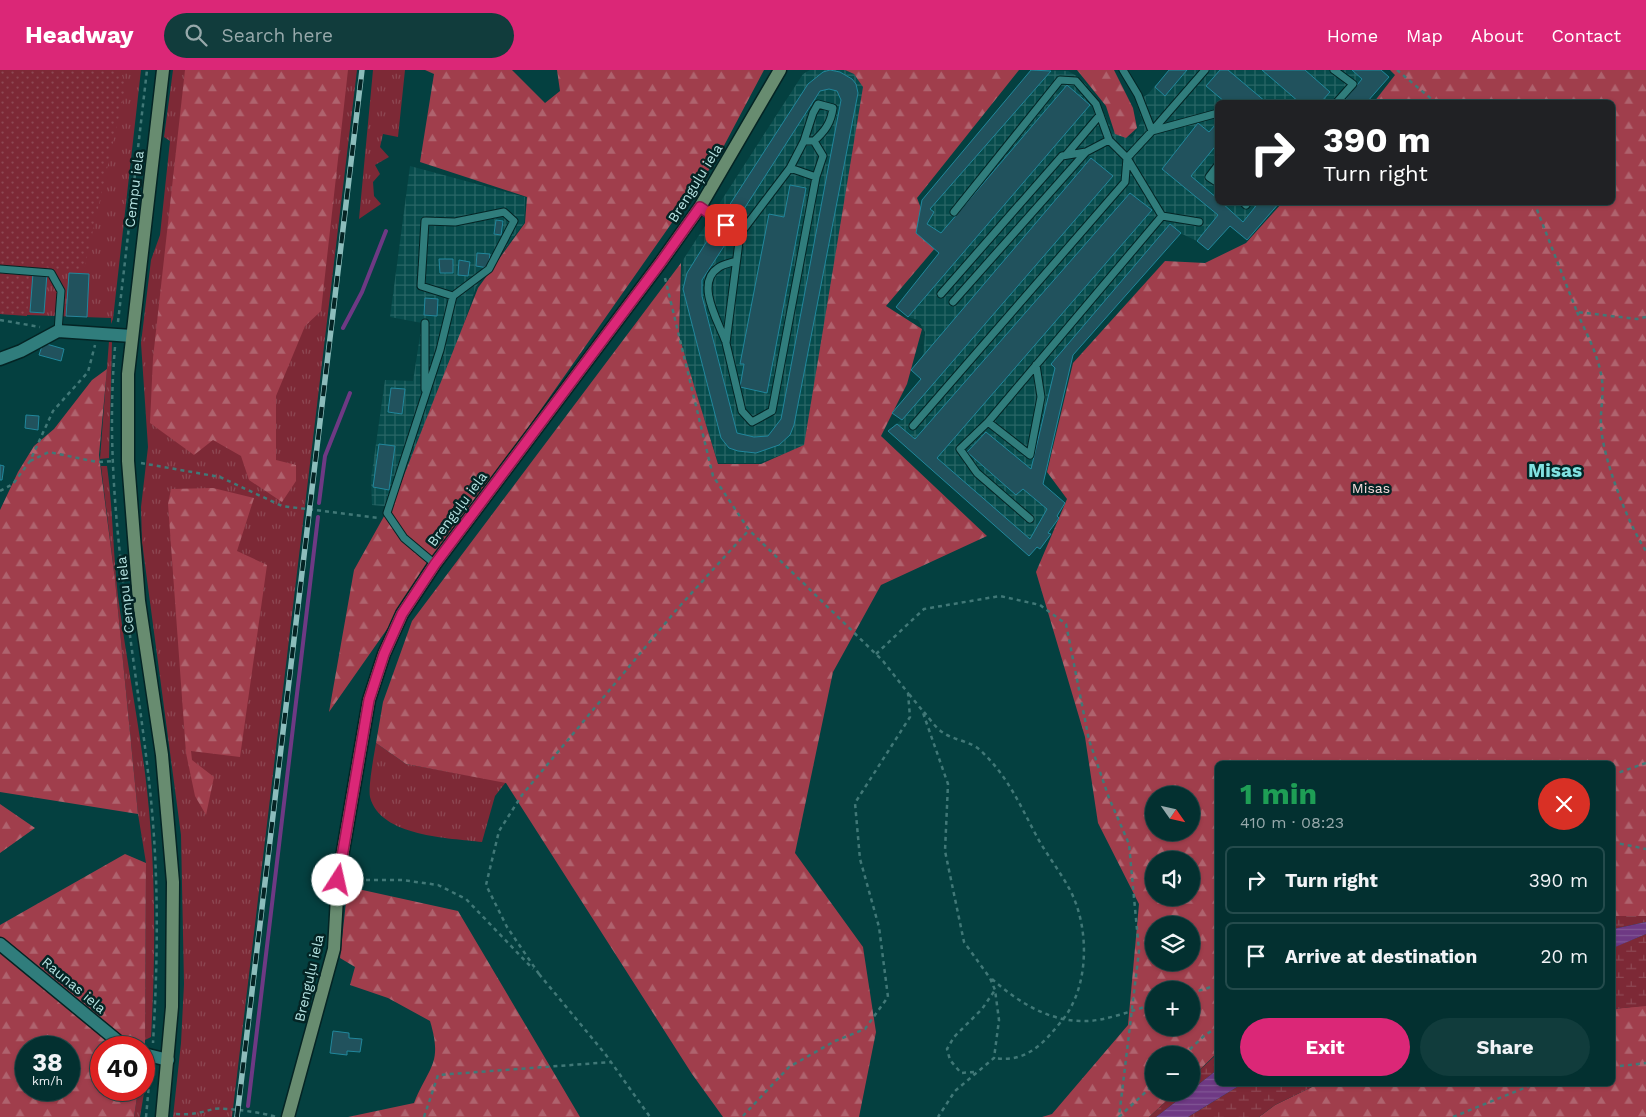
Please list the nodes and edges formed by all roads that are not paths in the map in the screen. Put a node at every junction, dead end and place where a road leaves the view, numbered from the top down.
1 (162, 70) edge
2 (780, 70) edge
3 (1123, 70) edge
4 (1205, 70) edge
5 (1334, 70) edge
6 (1339, 100) edge
7 (1215, 114) edge
8 (1100, 115) junction
9 (1152, 131) junction
10 (1109, 140) junction
11 (804, 141) junction
12 (814, 141) junction
13 (1086, 152) junction
14 (1066, 155) junction
15 (1127, 158) junction
16 (790, 168) junction
17 (1215, 169) edge
18 (816, 177) junction
19 (1215, 181) edge
20 (700, 207) junction
21 (954, 212) dead end
22 (1162, 216) junction
23 (1199, 222) dead end
24 (740, 234) junction
25 (736, 261) junction
26 (0, 269) edge
27 (941, 294) dead end
28 (453, 296) junction
29 (952, 302) dead end
30 (425, 323) dead end
31 (58, 331) junction
32 (132, 336) junction
33 (726, 342) junction
34 (0, 359) edge
35 (1036, 365) junction
36 (425, 396) junction
37 (988, 422) junction
38 (913, 426) dead end
39 (1030, 519) dead end
40 (435, 564) junction
41 (0, 944) edge
42 (112, 1036) edge
43 (155, 1057) edge
44 (168, 1060) junction
45 (162, 1115) edge
46 (288, 1117) edge

1 - 32 street, Cempu iela
2 - 20 street, Brenguļu iela
3 - 9 lane
4 - 9 lane
5 - 6 lane
7 - 9 lane
8 - 10 lane
8 - 14 lane
8 - 21 lane
9 - 15 lane
10 - 13 lane
10 - 15 lane
11 - 12 lane
11 - 12 lane
11 - 16 lane
12 - 18 lane
13 - 14 lane
13 - 29 lane
14 - 27 lane
15 - 22 lane
15 - 38 lane
16 - 18 lane
16 - 24 lane
17 - 19 lane
18 - 33 lane
20 - 24 lane
20 - 40 street, Brenguļu iela
22 - 23 lane
22 - 35 lane
24 - 25 lane
25 - 33 lane
25 - 33 lane
26 - 31 lane
28 - 28 lane
28 - 36 lane
30 - 36 lane
31 - 32 street
31 - 34 street
32 - 44 street, Cempu iela
35 - 37 lane
35 - 37 lane
36 - 40 lane
37 - 39 lane
40 - 46 street, Brenguļu iela
41 - 42 street, Raunas iela
43 - 44 street
44 - 45 street, Cempu iela

